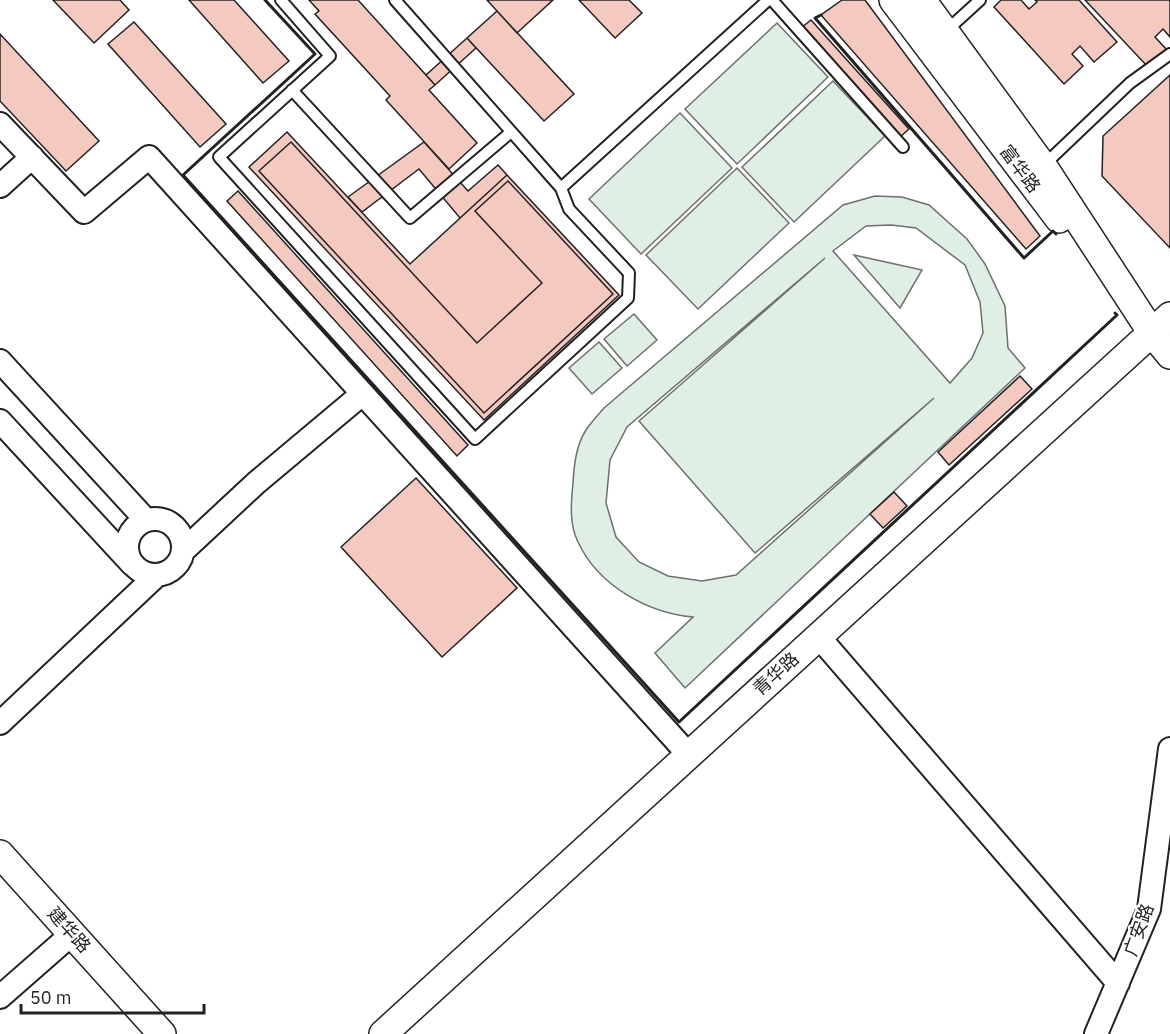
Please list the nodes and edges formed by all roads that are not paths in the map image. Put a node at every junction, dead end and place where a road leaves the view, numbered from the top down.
1 (281, 0) edge
2 (395, 0) edge
3 (770, 0) edge
4 (893, 0) edge
5 (922, 0) edge
6 (980, 0) edge
7 (946, 32) junction
8 (1170, 54) edge
9 (292, 90) junction
10 (0, 124) edge
11 (511, 132) junction
12 (903, 147) dead end
13 (32, 157) junction
14 (1043, 166) junction
15 (0, 186) edge
16 (561, 188) junction
17 (1161, 325) edge
18 (1170, 355) edge
19 (0, 362) edge
20 (361, 395) junction
21 (0, 421) edge
22 (146, 520) junction
23 (183, 551) junction
24 (132, 564) junction
25 (157, 575) junction
26 (818, 636) junction
27 (0, 723) edge
28 (1170, 749) edge
29 (688, 754) junction
30 (0, 854) edge
31 (73, 933) junction
32 (1118, 983) junction
33 (0, 997) edge
34 (162, 1034) edge
35 (383, 1034) edge
36 (1096, 1034) edge

1 - 9 lane
2 - 11 lane
3 - 12 lane
3 - 16 lane
4 - 17 street, 富华路
5 - 7 street, 富华路
6 - 7 lane
7 - 14 street, 富华路
8 - 14 lane
9 - 11 lane
9 - 16 lane
10 - 13 street
11 - 16 lane
13 - 15 street
13 - 20 street
14 - 17 street, 富华路
17 - 18 street, 富华路
17 - 26 street, 青华路
19 - 22 street
20 - 23 street
20 - 29 street
21 - 24 street
22 - 23 street
22 - 24 street
23 - 25 street
24 - 25 street
25 - 27 street
26 - 29 street, 青华路
26 - 32 street
28 - 32 street, 广安路
29 - 35 street, 青华路
30 - 31 street, 建华路
31 - 33 street
31 - 34 street, 建华路
32 - 36 street, 广安路

